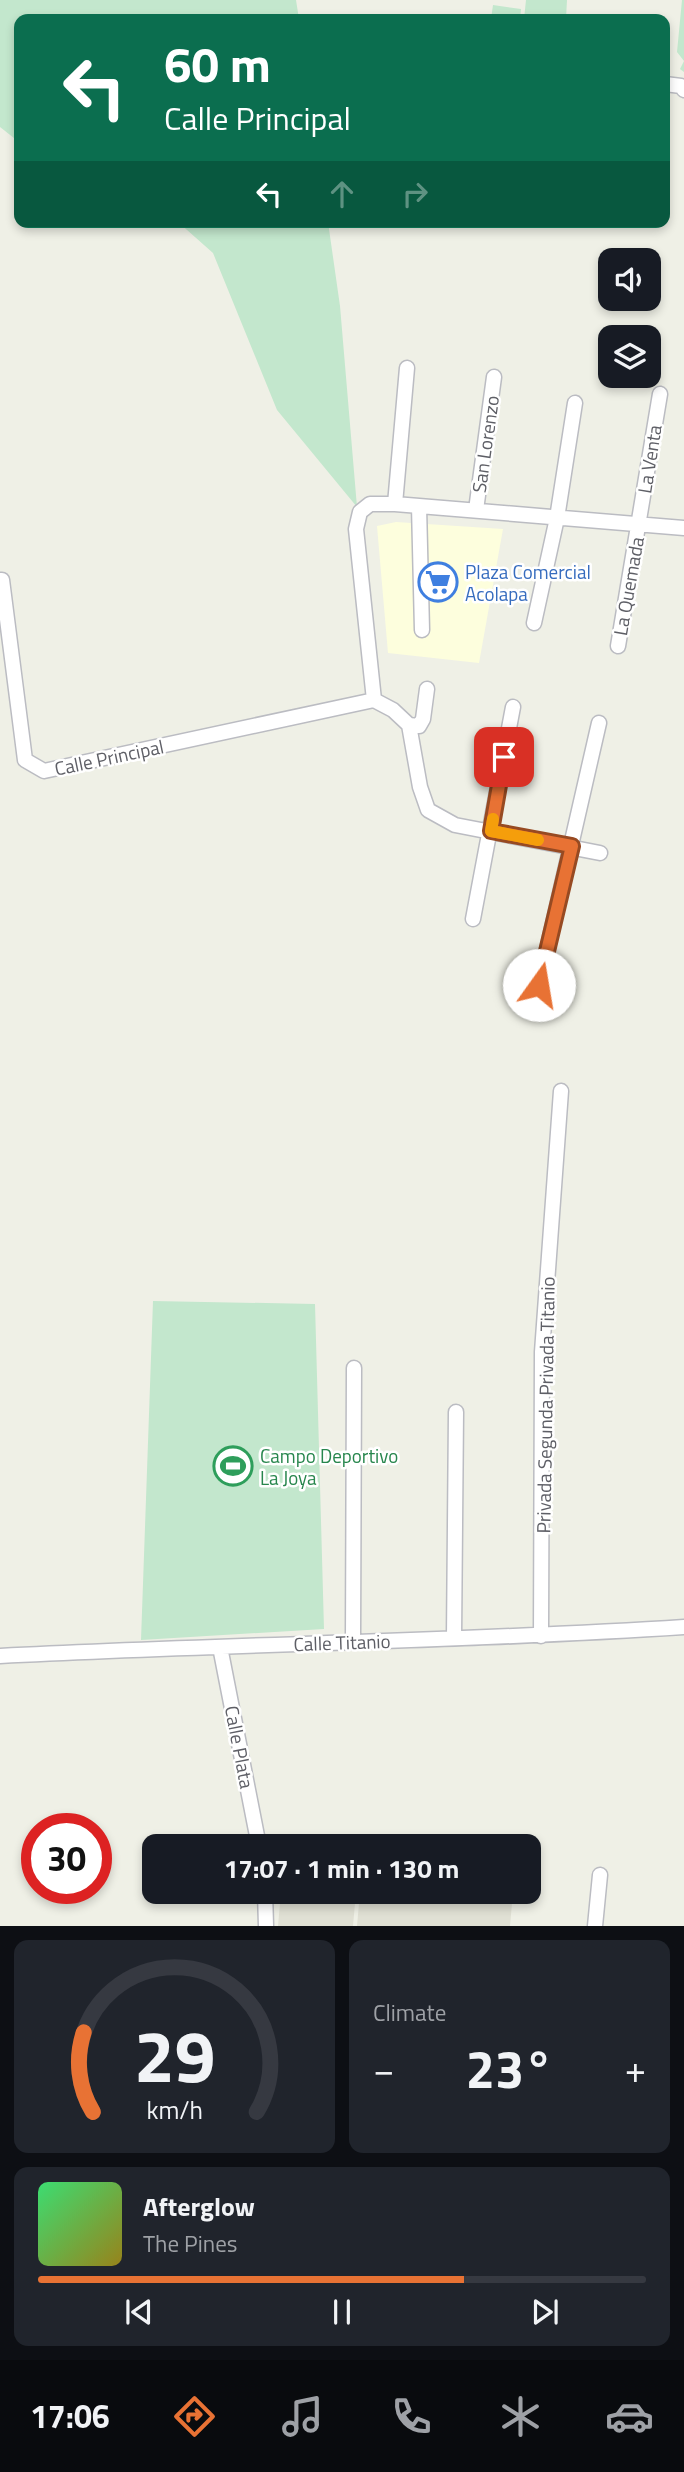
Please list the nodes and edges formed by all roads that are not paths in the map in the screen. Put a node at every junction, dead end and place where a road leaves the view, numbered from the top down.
1 (407, 368) dead end
2 (494, 377) dead end
3 (660, 394) dead end
4 (575, 403) dead end
5 (395, 504) junction
6 (419, 506) junction
7 (476, 510) junction
8 (557, 518) junction
9 (638, 525) junction
10 (684, 527) edge
11 (0, 580) edge
12 (534, 622) dead end
13 (422, 630) dead end
14 (618, 646) dead end
15 (427, 689) dead end
16 (374, 701) junction
17 (513, 707) dead end
18 (598, 723) dead end
19 (409, 725) junction
20 (491, 831) junction
21 (572, 846) junction
22 (600, 853) dead end
23 (473, 919) dead end
24 (539, 985) dead end
25 (561, 1091) dead end
26 (354, 1368) dead end
27 (456, 1412) dead end
28 (684, 1627) edge
29 (541, 1636) junction
30 (454, 1638) junction
31 (353, 1641) junction
32 (220, 1647) junction
33 (0, 1657) edge
34 (257, 1834) edge
35 (600, 1875) dead end
36 (265, 1904) edge
37 (266, 1926) edge
38 (595, 1926) edge

1 - 5 street
2 - 7 street, San Lorenzo
3 - 9 street, La Venta
4 - 8 street
5 - 6 street
5 - 16 street
6 - 7 street
6 - 13 street
7 - 8 street
8 - 9 street
8 - 12 street
9 - 10 street
9 - 14 street, La Quemada
11 - 16 street, Calle Principal
15 - 19 street
16 - 19 street
17 - 20 street
18 - 21 street
19 - 20 street
20 - 21 street
20 - 23 street
21 - 22 street
21 - 24 street
25 - 29 street, Privada Segunda Privada Titanio
26 - 31 street
27 - 30 street
28 - 29 street, Calle Titanio
29 - 30 street, Calle Titanio
30 - 31 street, Calle Titanio
31 - 32 street, Calle Titanio
32 - 33 street, Calle Titanio
32 - 34 street, Calle Plata
35 - 38 street
36 - 37 street

